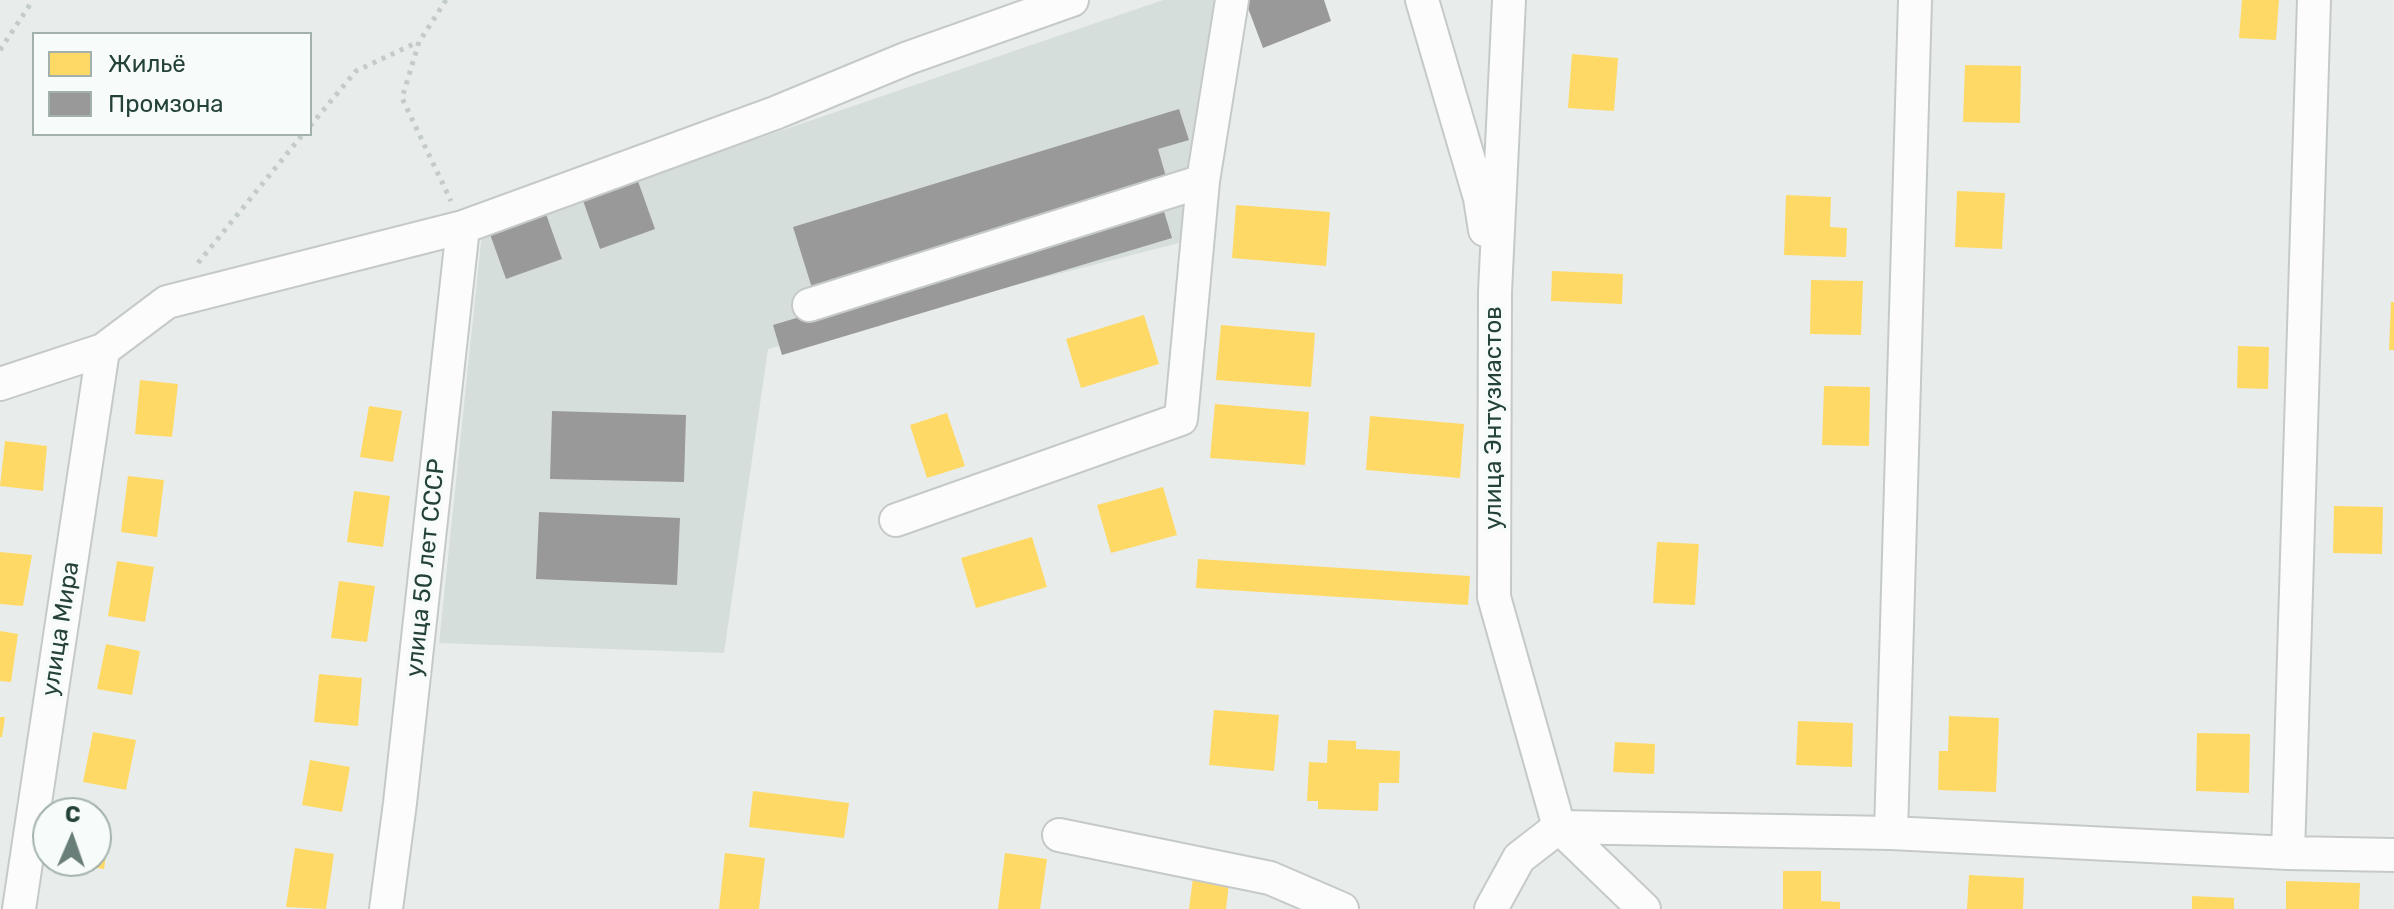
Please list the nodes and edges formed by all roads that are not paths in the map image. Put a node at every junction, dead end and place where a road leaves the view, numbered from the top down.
1 (1072, 0) edge
2 (1232, 0) edge
3 (1422, 0) edge
4 (1509, 0) edge
5 (1915, 0) edge
6 (2314, 0) edge
7 (1203, 181) junction
8 (463, 227) junction
9 (1495, 292) junction
10 (809, 305) dead end
11 (103, 350) junction
12 (0, 384) edge
13 (896, 520) dead end
14 (1559, 827) junction
15 (1891, 833) junction
16 (1059, 835) dead end
17 (2288, 853) junction
18 (2394, 855) edge
19 (19, 909) edge
20 (386, 909) edge
21 (1342, 909) edge
22 (1491, 909) edge
23 (1644, 909) edge

1 - 8 street
2 - 7 street
3 - 9 street
4 - 9 street, улица Энтузиастов
5 - 15 street
6 - 17 street
7 - 10 street
7 - 13 street
8 - 11 street
8 - 20 street, улица 50 лет СССР
9 - 14 street, улица Энтузиастов
11 - 12 street
11 - 19 street, улица Мира
14 - 15 street
14 - 22 street
14 - 23 street
15 - 17 street
16 - 21 street
17 - 18 street

